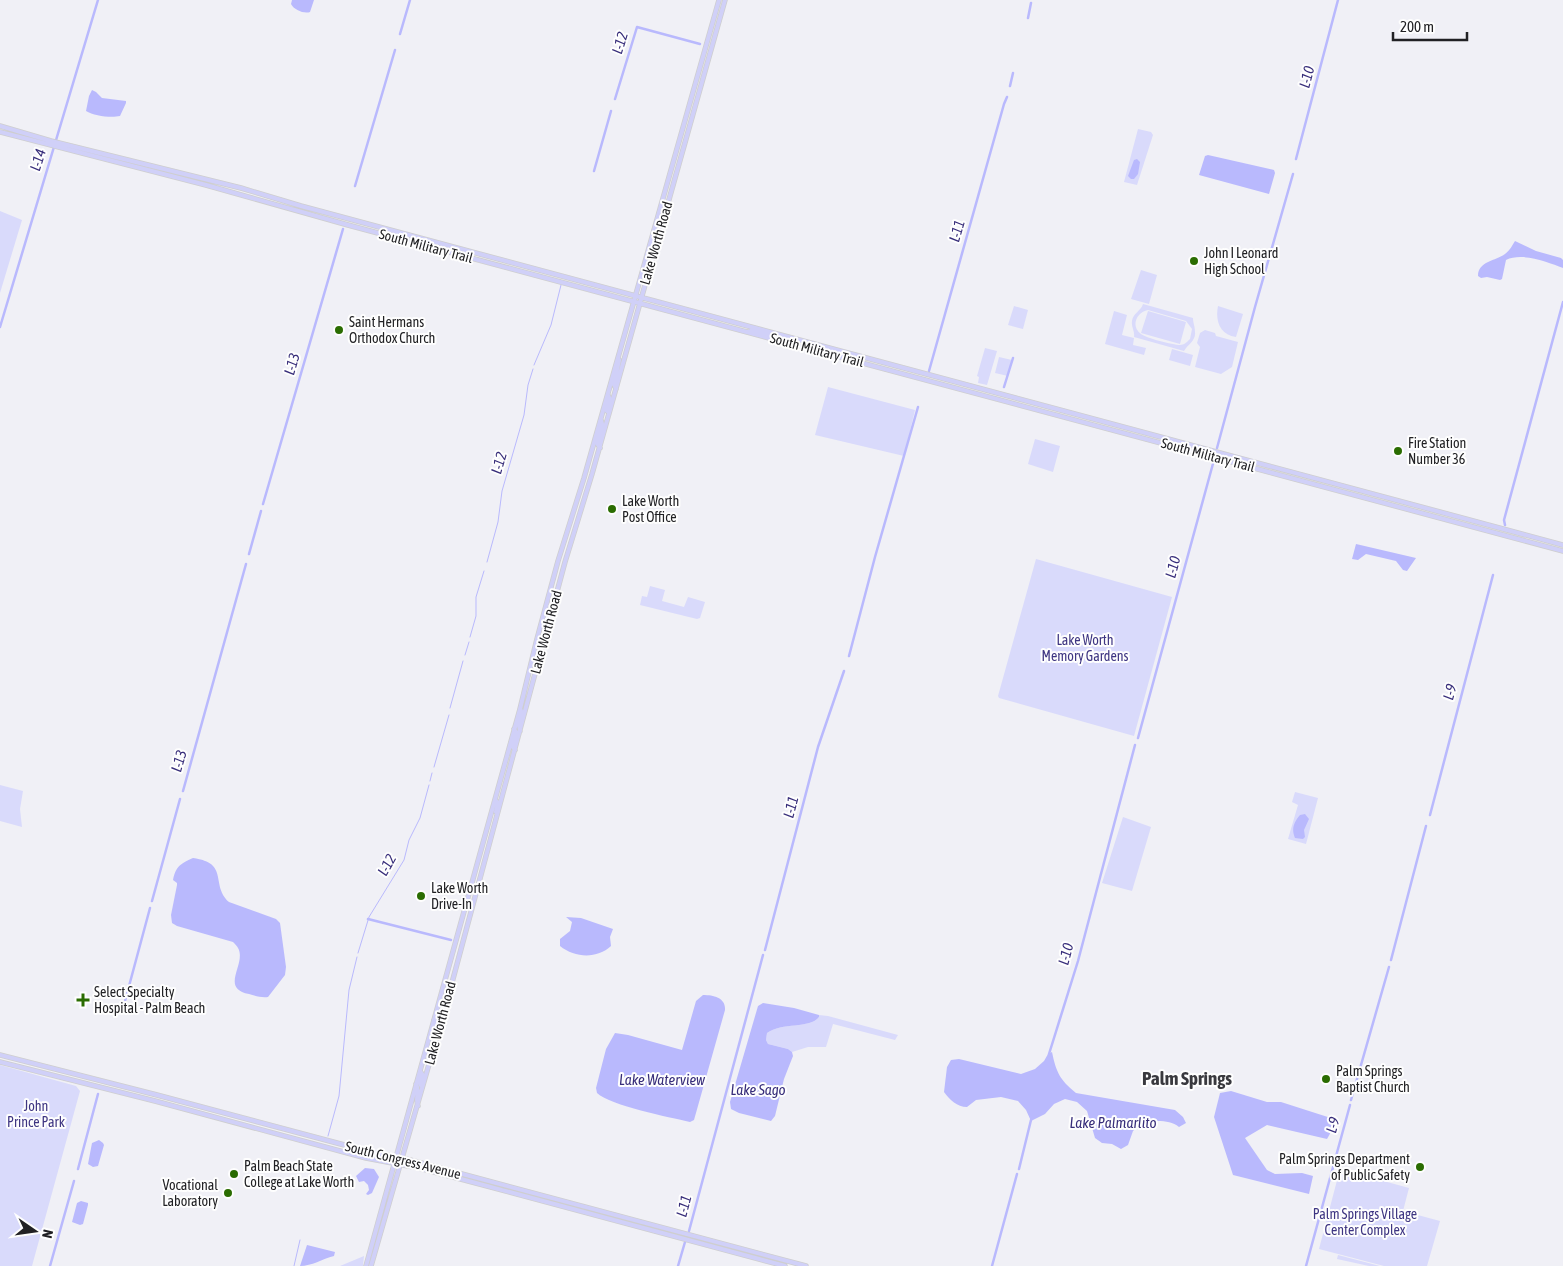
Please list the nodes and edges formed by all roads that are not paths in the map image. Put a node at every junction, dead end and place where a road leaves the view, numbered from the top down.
1 (720, 0) edge
2 (725, 0) edge
3 (0, 126) edge
4 (0, 132) edge
5 (50, 143) junction
6 (61, 146) junction
7 (117, 157) junction
8 (109, 161) junction
9 (120, 164) junction
10 (154, 166) junction
11 (635, 295) junction
12 (641, 297) junction
13 (633, 302) junction
14 (639, 304) junction
15 (706, 321) junction
16 (746, 326) junction
17 (748, 332) junction
18 (783, 336) junction
19 (782, 341) junction
20 (813, 344) junction
21 (831, 354) junction
22 (858, 356) junction
23 (618, 358) junction
24 (856, 361) junction
25 (877, 361) junction
26 (616, 389) junction
27 (608, 395) junction
28 (601, 420) junction
29 (607, 422) junction
30 (600, 448) junction
31 (1199, 453) junction
32 (1232, 456) junction
33 (1319, 480) junction
34 (1313, 483) junction
35 (1468, 519) junction
36 (1460, 523) junction
37 (1525, 535) junction
38 (1515, 538) junction
39 (1538, 538) junction
40 (1529, 542) junction
41 (1563, 545) edge
42 (1563, 551) edge
43 (520, 709) junction
44 (514, 729) junction
45 (520, 731) junction
46 (515, 750) junction
47 (500, 782) junction
48 (495, 800) junction
49 (501, 802) junction
50 (496, 821) junction
51 (434, 1020) junction
52 (436, 1041) junction
53 (0, 1055) edge
54 (0, 1062) edge
55 (420, 1071) junction
56 (416, 1084) junction
57 (422, 1088) junction
58 (418, 1106) junction
59 (396, 1158) junction
60 (403, 1159) junction
61 (395, 1163) junction
62 (400, 1164) junction
63 (553, 1198) junction
64 (544, 1201) junction
65 (568, 1202) junction
66 (559, 1205) junction
67 (774, 1257) junction
68 (760, 1259) junction
69 (791, 1262) junction
70 (777, 1264) junction
71 (366, 1266) edge
72 (371, 1266) edge
73 (786, 1266) edge
74 (806, 1266) edge

1 - 11 main road, Lake Worth Road
2 - 12 main road, Lake Worth Road
3 - 5 main road
4 - 5 main road
5 - 6 main road
6 - 7 main road, South Military Trail
6 - 8 main road, South Military Trail
7 - 8 main road
7 - 10 main road, South Military Trail
8 - 9 main road, South Military Trail
9 - 10 main road
9 - 13 main road, South Military Trail
10 - 11 main road, South Military Trail
11 - 12 main road, South Military Trail
11 - 13 main road, Lake Worth Road
12 - 14 main road, Lake Worth Road
12 - 16 main road, South Military Trail
13 - 14 main road, South Military Trail
13 - 23 main road, Lake Worth Road
14 - 15 main road, South Military Trail
14 - 26 main road, Lake Worth Road
15 - 16 main road
15 - 17 main road, South Military Trail
16 - 18 main road, South Military Trail
17 - 18 main road
17 - 19 main road, South Military Trail
18 - 20 main road, South Military Trail
19 - 20 main road
19 - 21 main road, South Military Trail
20 - 22 main road, South Military Trail
21 - 22 main road
21 - 24 main road, South Military Trail
22 - 25 main road, South Military Trail
23 - 26 main road
23 - 27 main road, Lake Worth Road
24 - 25 main road
24 - 31 main road, South Military Trail
25 - 32 main road, South Military Trail
26 - 29 main road, Lake Worth Road
27 - 28 main road, Lake Worth Road
27 - 29 main road
28 - 30 main road
28 - 43 main road, Lake Worth Road
29 - 30 main road, Lake Worth Road
30 - 45 main road, Lake Worth Road
31 - 32 main road
31 - 34 main road, South Military Trail
32 - 33 main road, South Military Trail
33 - 34 main road
33 - 35 main road, South Military Trail
34 - 36 main road, South Military Trail
35 - 36 main road
35 - 37 main road, South Military Trail
36 - 38 main road, South Military Trail
37 - 38 main road
37 - 39 main road, South Military Trail
38 - 40 main road, South Military Trail
39 - 40 main road
39 - 41 main road, South Military Trail
40 - 42 main road, South Military Trail
43 - 44 main road, Lake Worth Road
43 - 45 main road
44 - 46 main road
44 - 47 main road, Lake Worth Road
45 - 46 main road, Lake Worth Road
46 - 49 main road, Lake Worth Road
47 - 48 main road, Lake Worth Road
47 - 49 main road
48 - 50 main road
48 - 51 main road, Lake Worth Road
49 - 50 main road, Lake Worth Road
50 - 52 main road, Lake Worth Road
51 - 52 main road
51 - 55 main road, Lake Worth Road
52 - 57 main road, Lake Worth Road
53 - 59 main road, South Congress Avenue
54 - 61 main road, South Congress Avenue
55 - 56 main road, Lake Worth Road
55 - 57 main road
56 - 58 main road
56 - 59 main road, Lake Worth Road
57 - 58 main road, Lake Worth Road
58 - 60 main road, Lake Worth Road
59 - 60 main road, South Congress Avenue
59 - 61 main road, Lake Worth Road
60 - 62 main road, Lake Worth Road
60 - 63 main road, South Congress Avenue
61 - 62 main road, South Congress Avenue
61 - 71 main road, Lake Worth Road
62 - 64 main road, South Congress Avenue
62 - 72 main road, Lake Worth Road
63 - 64 main road
63 - 65 main road, South Congress Avenue
64 - 66 main road, South Congress Avenue
65 - 66 main road
65 - 67 main road, South Congress Avenue
66 - 68 main road, South Congress Avenue
67 - 68 main road
67 - 69 main road, South Congress Avenue
68 - 70 main road, South Congress Avenue
69 - 70 main road
69 - 74 main road, South Congress Avenue
70 - 73 main road, South Congress Avenue

